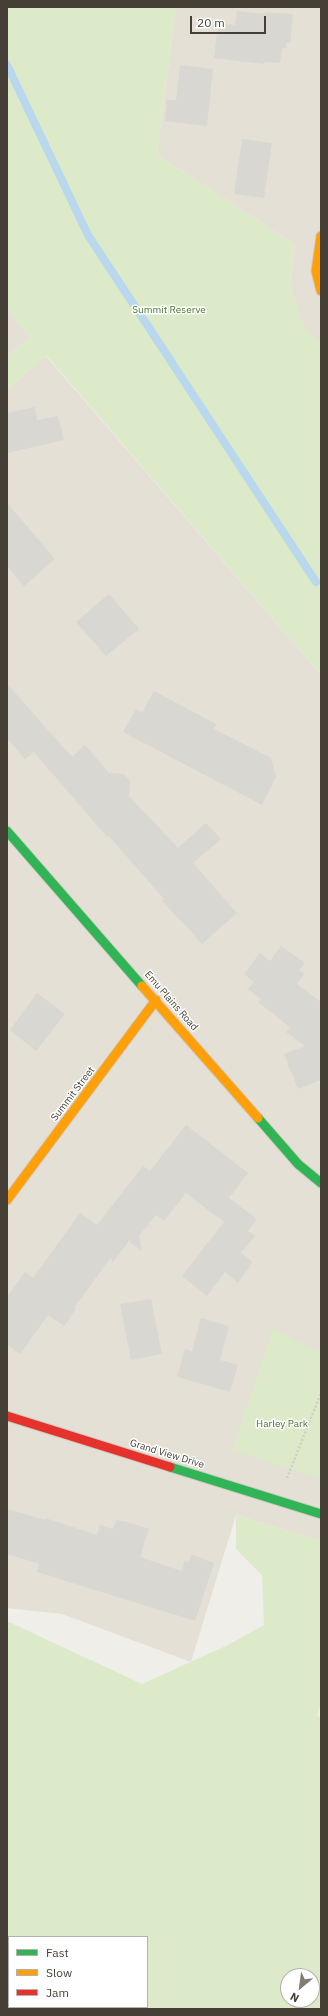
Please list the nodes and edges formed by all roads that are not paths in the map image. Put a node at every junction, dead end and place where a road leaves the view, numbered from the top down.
1 (321, 236) edge
2 (321, 291) edge
3 (7, 831) edge
4 (156, 1000) junction
5 (321, 1183) edge
6 (7, 1200) edge
7 (7, 1416) edge
8 (321, 1514) edge

1 - 2 street
3 - 4 street, Emu Plains Road
4 - 5 street, Emu Plains Road
4 - 6 street, Summit Street
7 - 8 street, Grand View Drive

